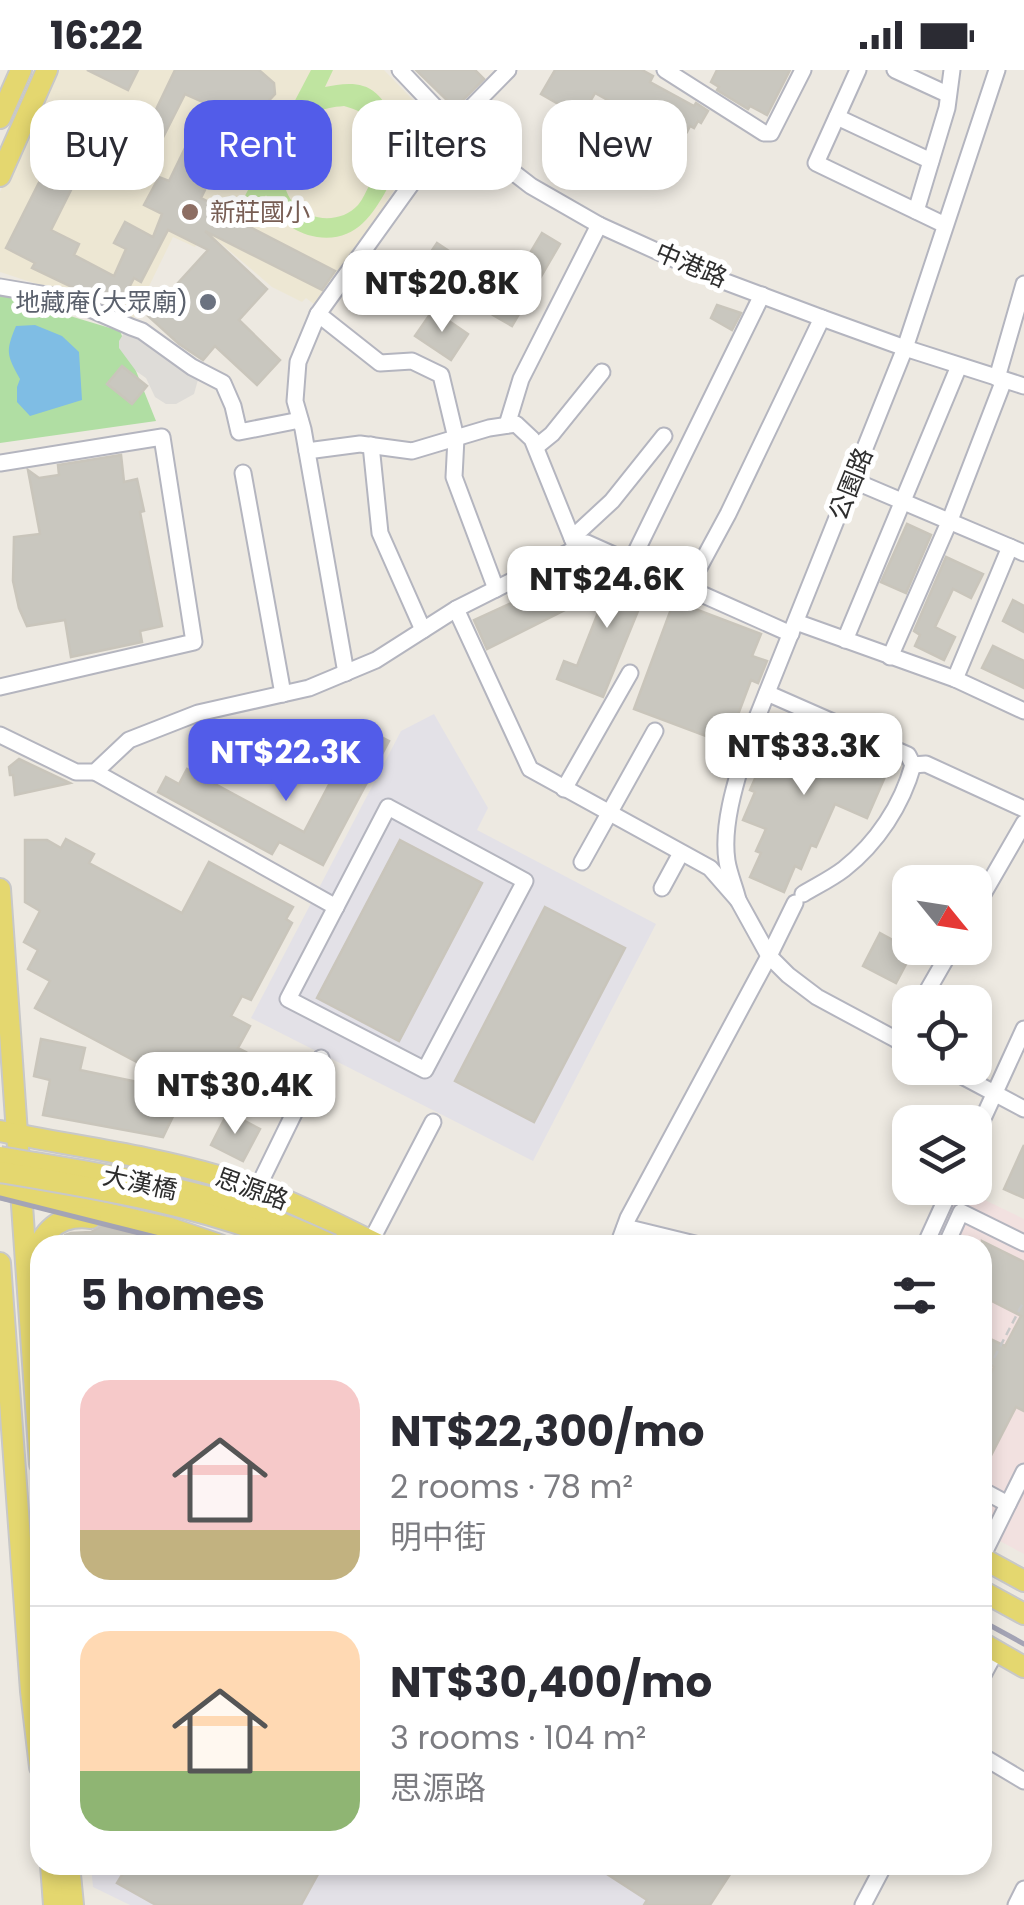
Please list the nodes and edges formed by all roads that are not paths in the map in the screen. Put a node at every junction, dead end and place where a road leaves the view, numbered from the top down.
1 (21, 70) edge
2 (47, 70) edge
3 (400, 70) edge
4 (508, 70) edge
5 (665, 70) edge
6 (698, 70) edge
7 (802, 70) edge
8 (858, 70) edge
9 (895, 70) edge
10 (952, 70) edge
11 (997, 70) edge
12 (689, 86) junction
13 (948, 94) junction
14 (428, 100) edge
15 (479, 100) edge
16 (837, 117) junction
17 (0, 118) edge
18 (931, 161) junction
19 (0, 176) edge
20 (522, 179) edge
21 (407, 190) edge
22 (916, 212) junction
23 (599, 225) junction
24 (945, 225) junction
25 (1024, 284) edge
26 (0, 287) edge
27 (762, 294) junction
28 (318, 314) junction
29 (822, 318) junction
30 (905, 348) junction
31 (959, 366) junction
32 (602, 372) dead end
33 (1001, 379) junction
34 (1024, 386) edge
35 (300, 420) junction
36 (508, 425) junction
37 (664, 436) dead end
38 (456, 438) junction
39 (371, 446) junction
40 (536, 447) junction
41 (307, 450) junction
42 (0, 463) edge
43 (243, 473) dead end
44 (852, 480) junction
45 (903, 501) junction
46 (950, 520) junction
47 (574, 543) junction
48 (1017, 550) edge
49 (631, 562) junction
50 (688, 588) junction
51 (496, 589) junction
52 (456, 608) junction
53 (794, 628) junction
54 (423, 630) junction
55 (844, 640) junction
56 (890, 657) junction
57 (346, 673) junction
58 (630, 673) dead end
59 (955, 679) junction
60 (0, 687) edge
61 (768, 693) junction
62 (283, 694) junction
63 (1024, 711) edge
64 (655, 730) dead end
65 (0, 736) edge
66 (913, 765) junction
67 (95, 772) junction
68 (564, 788) junction
69 (1024, 808) edge
70 (609, 813) junction
71 (1024, 824) edge
72 (681, 853) junction
73 (582, 862) dead end
74 (992, 879) edge
75 (0, 888) edge
76 (662, 888) dead end
77 (738, 900) junction
78 (336, 908) junction
79 (769, 956) junction
80 (1024, 1029) edge
81 (892, 1038) edge
82 (321, 1058) dead end
83 (979, 1085) edge
84 (994, 1093) junction
85 (989, 1105) edge
86 (1024, 1109) edge
87 (433, 1122) dead end
88 (9, 1133) edge
89 (125, 1154) junction
90 (0, 1157) edge
91 (180, 1166) junction
92 (0, 1172) edge
93 (0, 1188) edge
94 (258, 1189) junction
95 (22, 1192) junction
96 (944, 1205) edge
97 (118, 1216) junction
98 (624, 1227) junction
99 (170, 1228) junction
100 (45, 1235) edge
101 (181, 1235) edge
102 (188, 1235) edge
103 (269, 1235) edge
104 (311, 1235) edge
105 (358, 1235) edge
106 (379, 1235) edge
107 (621, 1235) edge
108 (657, 1235) edge
109 (930, 1235) edge
110 (951, 1235) edge
111 (1024, 1244) edge
112 (0, 1262) edge
113 (30, 1270) edge
114 (27, 1281) junction
115 (1, 1298) edge
116 (30, 1324) edge
117 (6, 1447) edge
118 (1023, 1477) edge
119 (992, 1495) edge
120 (1008, 1504) junction
121 (992, 1537) edge
122 (992, 1563) edge
123 (1024, 1581) edge
124 (992, 1596) edge
125 (992, 1608) edge
126 (1024, 1614) edge
127 (1024, 1626) edge
128 (992, 1649) edge
129 (1024, 1667) edge
130 (30, 1681) edge
131 (992, 1762) edge
132 (1024, 1781) edge
133 (52, 1875) edge
134 (70, 1875) edge
135 (879, 1875) edge
136 (1024, 1889) edge
137 (54, 1905) edge
138 (72, 1905) edge
139 (863, 1905) edge
140 (1016, 1905) edge

1 - 17 main road
2 - 19 main road
3 - 14 street, 中港路
4 - 15 street
5 - 12 street
6 - 12 street
7 - 12 street
8 - 16 street
9 - 13 street
10 - 13 street
11 - 24 street, 公園路
13 - 18 street
16 - 18 street
16 - 22 street
18 - 22 street
20 - 23 street, 中港路
21 - 28 street
22 - 24 street
23 - 27 street, 中港路
23 - 36 street
24 - 30 street, 公園路
25 - 33 street
26 - 35 street
27 - 29 street, 中港路
27 - 49 street
28 - 35 street
28 - 38 street
29 - 30 street, 中港路
29 - 50 street
30 - 31 street, 中港路
30 - 44 street, 公園路
31 - 33 street, 中港路
31 - 45 street
32 - 40 street
33 - 34 street, 中港路
33 - 46 street
35 - 41 street
36 - 38 street
36 - 40 street
37 - 47 street
38 - 39 street
38 - 51 street
39 - 41 street
39 - 54 street
40 - 47 street
41 - 57 street
42 - 60 street
43 - 62 street
44 - 45 street
44 - 53 street, 公園路
45 - 46 street
45 - 55 street
46 - 48 street
46 - 56 street
47 - 49 street
47 - 51 street
48 - 59 street
49 - 50 street
50 - 53 street
51 - 52 street
52 - 54 street
52 - 68 street
53 - 55 street
53 - 61 street, 公園路
54 - 57 street
55 - 56 street
56 - 59 street
57 - 62 street
58 - 68 street
59 - 63 street
61 - 66 street
61 - 77 street, 公園路
62 - 67 street
64 - 70 street
65 - 67 street
66 - 69 street
66 - 79 street
67 - 78 street
68 - 70 street
70 - 72 street
70 - 73 street
71 - 74 street
72 - 76 street
72 - 77 street
75 - 88 main road
77 - 79 street
78 - 78 street
79 - 81 street
79 - 98 street
80 - 84 street
82 - 94 street
83 - 84 street
84 - 85 street
84 - 86 street
87 - 106 street
88 - 89 main road, 思源路
88 - 95 main road
89 - 91 main road, 思源路
89 - 97 main road
90 - 104 main road, 大漢橋, bridge
91 - 94 main road, 思源路
91 - 99 main road
92 - 103 main road, 大漢橋, bridge
93 - 95 main road
94 - 105 main road, 思源路
95 - 97 main road
95 - 114 main road
96 - 109 street
97 - 99 main road
98 - 107 street
98 - 108 street
99 - 102 main road
100 - 101 main road
110 - 111 street
112 - 115 main road
113 - 114 main road
114 - 116 main road
115 - 117 main road
117 - 130 main road
118 - 120 street
119 - 120 street
120 - 121 street
122 - 123 main road
124 - 126 main road
125 - 127 main road
128 - 129 main road
131 - 132 street
133 - 137 main road
134 - 138 main road
135 - 139 street
136 - 140 street

